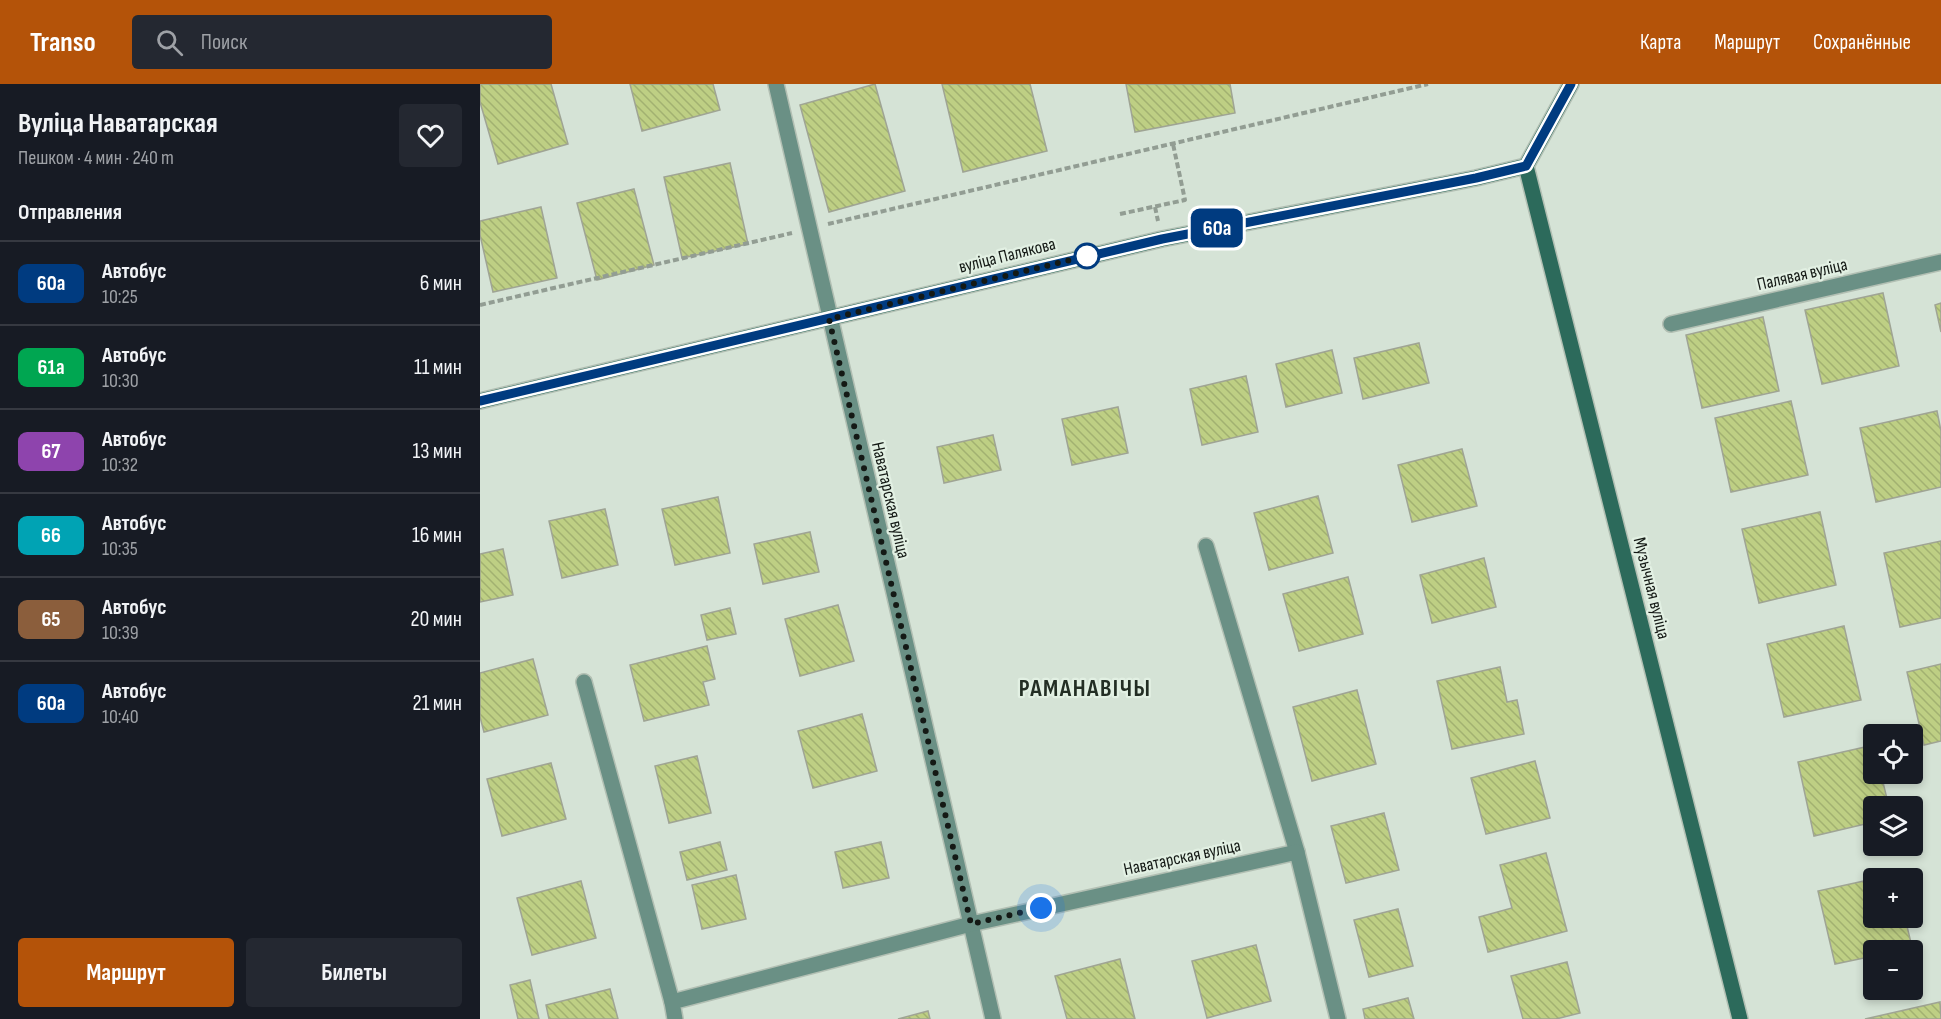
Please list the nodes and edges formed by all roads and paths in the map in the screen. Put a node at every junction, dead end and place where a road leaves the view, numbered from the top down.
1 (776, 84) edge
2 (1428, 84) edge
3 (1571, 84) edge
4 (1173, 144) junction
5 (1526, 166) junction
6 (1120, 214) dead end
7 (819, 226) dead end
8 (798, 231) dead end
9 (1941, 262) edge
10 (480, 305) edge
11 (829, 319) junction
12 (1671, 324) dead end
13 (480, 401) edge
14 (1206, 546) dead end
15 (584, 682) dead end
16 (1297, 852) junction
17 (971, 924) junction
18 (672, 1002) junction
19 (675, 1019) edge
20 (993, 1019) edge
21 (1338, 1019) edge
22 (1740, 1019) edge

1 - 11 street, Наватарская вуліца
2 - 4 path
3 - 5 street
4 - 6 path
4 - 7 path
5 - 11 street, вуліца Палякова
5 - 22 street, Музычная вуліца
8 - 10 path
9 - 12 street, Палявая вуліца
11 - 13 street, вуліца Палякова
11 - 17 street, Наватарская вуліца
14 - 16 street
15 - 18 street
16 - 17 street, Наватарская вуліца
16 - 21 street
17 - 18 street, Наватарская вуліца
17 - 20 street, Наватарская вуліца
18 - 19 street

